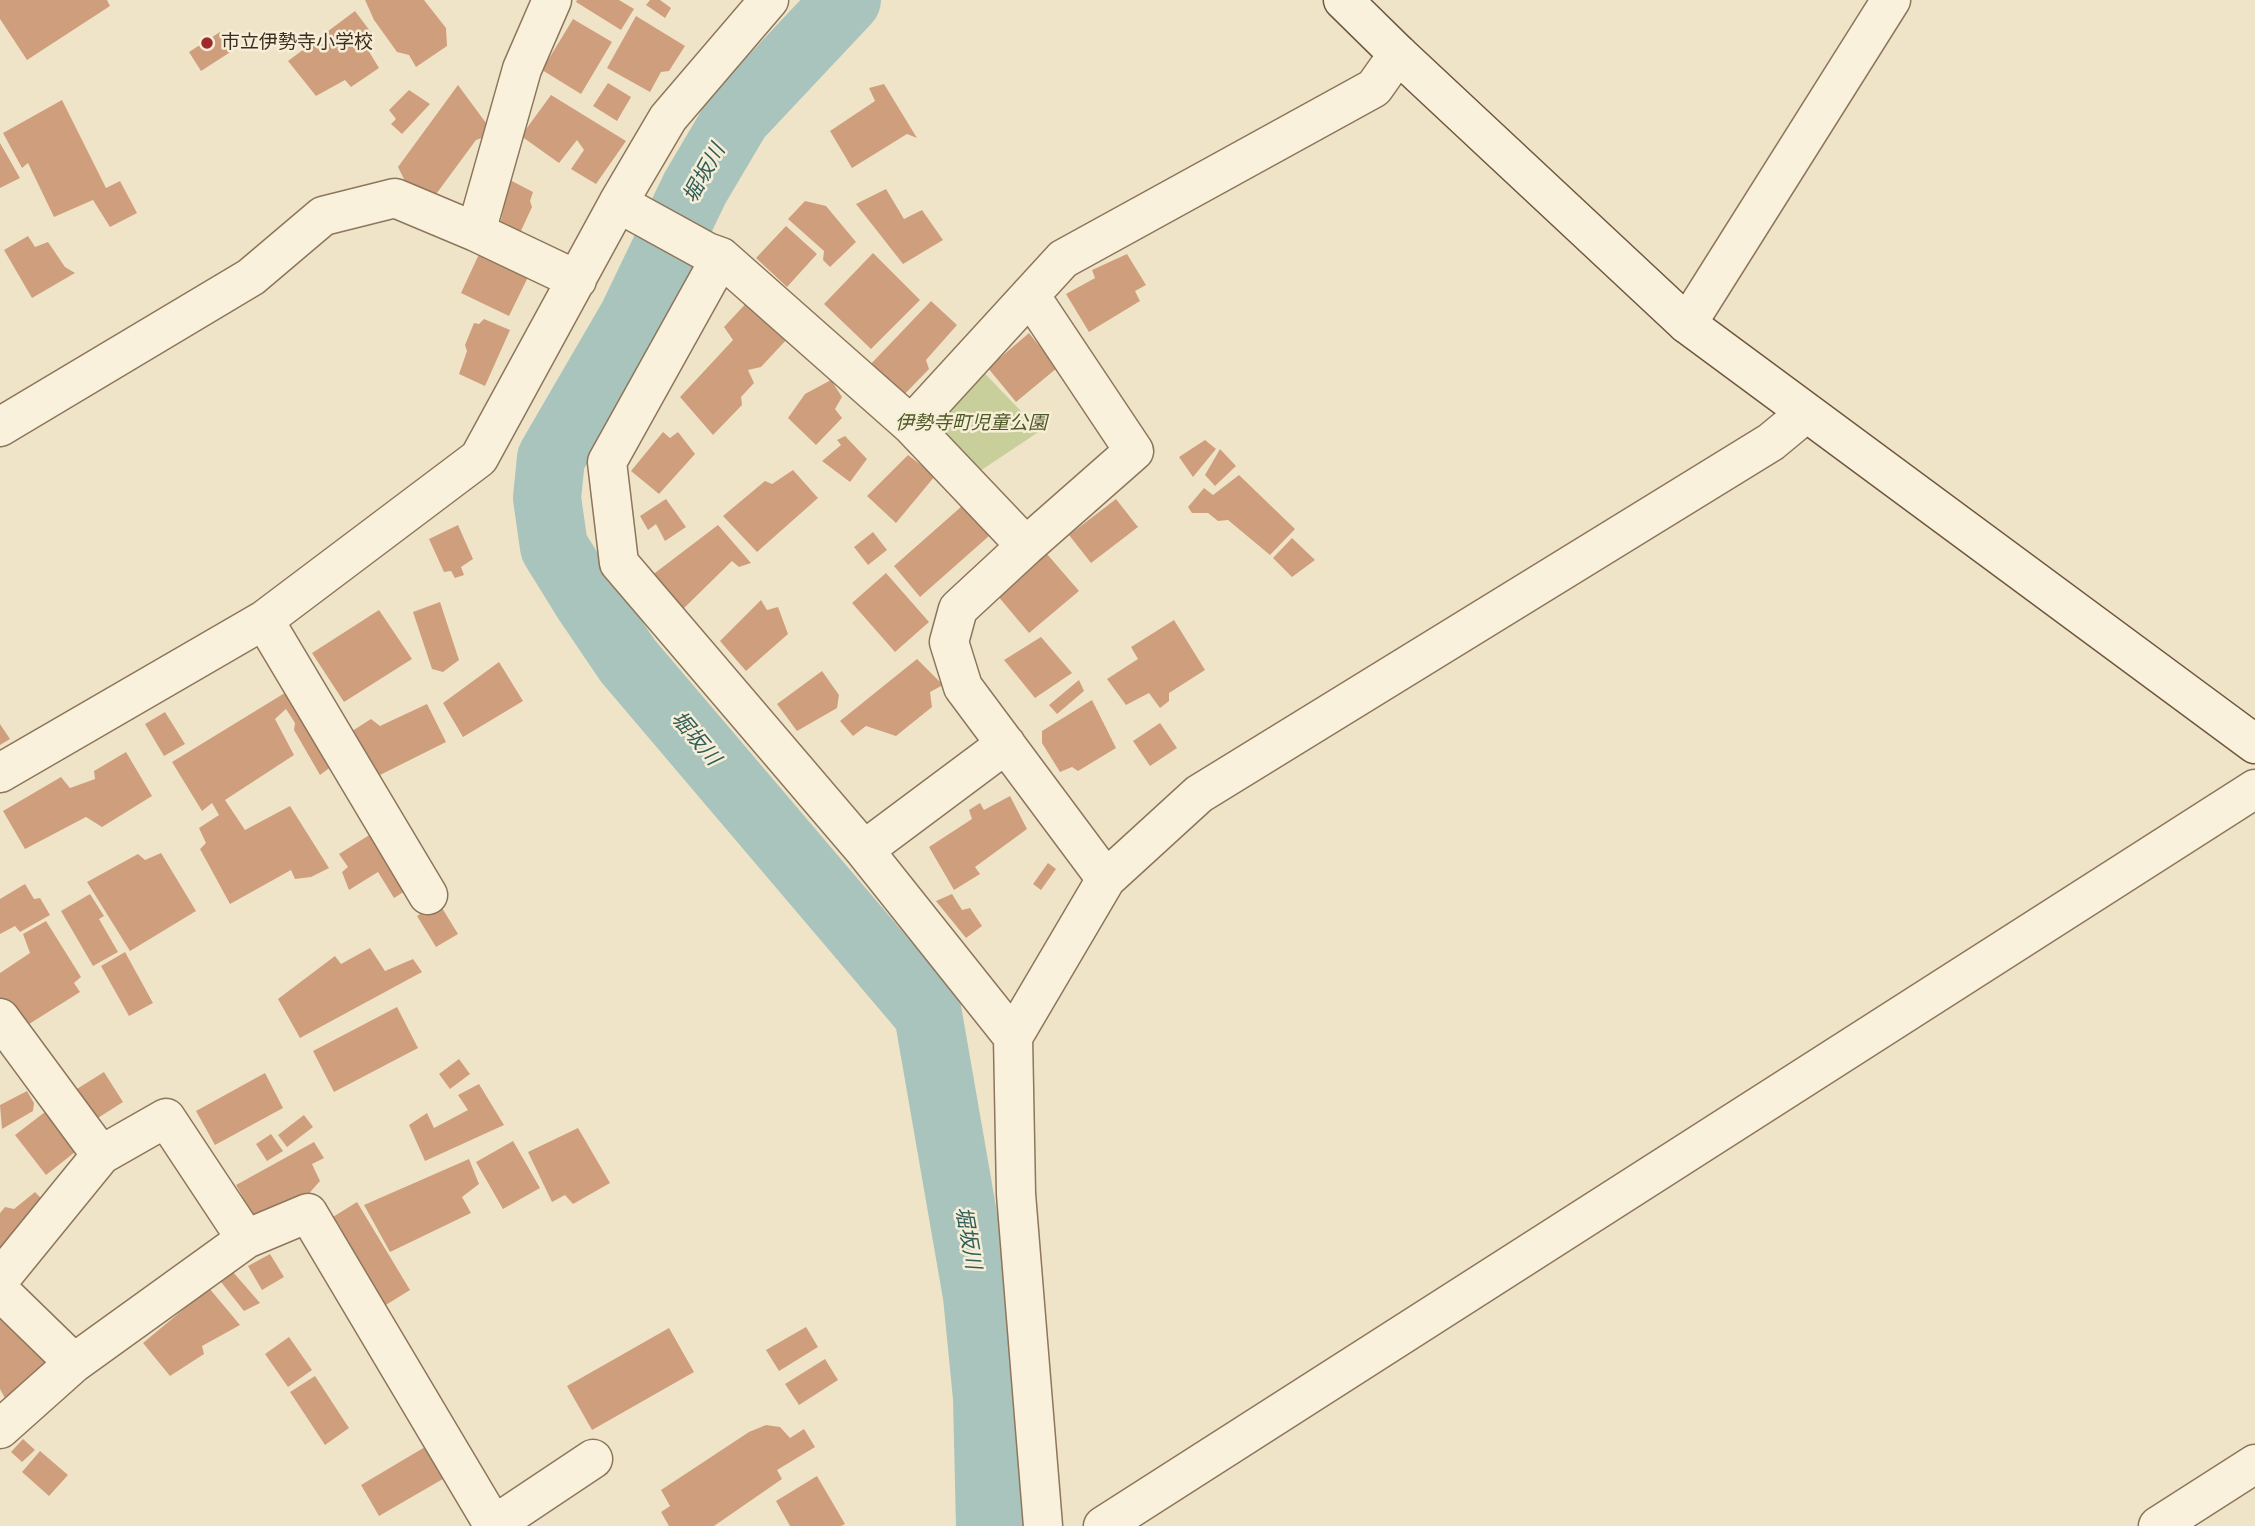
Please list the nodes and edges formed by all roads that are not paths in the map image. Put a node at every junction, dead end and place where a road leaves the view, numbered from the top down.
1 (552, 0) edge
2 (769, 0) edge
3 (1343, 0) edge
4 (1891, 0) edge
5 (1398, 54) junction
6 (627, 208) junction
7 (476, 232) junction
8 (714, 255) junction
9 (576, 280) junction
10 (1030, 295) junction
11 (1687, 324) junction
12 (1806, 413) junction
13 (911, 425) junction
14 (0, 427) edge
15 (1026, 546) junction
16 (264, 620) junction
17 (1006, 744) junction
18 (2255, 744) edge
19 (0, 773) edge
20 (2255, 789) edge
21 (864, 850) junction
22 (1107, 879) junction
23 (428, 895) dead end
24 (0, 1018) edge
25 (1013, 1037) junction
26 (102, 1155) junction
27 (246, 1239) junction
28 (0, 1279) edge
29 (0, 1291) edge
30 (74, 1363) junction
31 (0, 1429) edge
32 (593, 1459) dead end
33 (2255, 1464) edge
34 (494, 1525) edge
35 (1043, 1526) edge
36 (1103, 1526) edge
37 (2158, 1526) edge

1 - 7 street
2 - 6 street
3 - 5 street
4 - 11 street
5 - 10 street
5 - 11 street
6 - 8 street
6 - 9 street
7 - 9 street
7 - 14 street
8 - 13 street
8 - 21 street
9 - 16 street
10 - 13 street
10 - 15 street
11 - 12 street
12 - 18 street
12 - 22 street
13 - 15 street
15 - 17 street
16 - 19 street
16 - 23 street
17 - 21 street
17 - 22 street
20 - 36 street
21 - 25 street
22 - 25 street
24 - 26 street
25 - 35 street
26 - 27 street
26 - 28 street
27 - 30 street
27 - 34 street
29 - 30 street
30 - 31 street
32 - 34 street
33 - 37 street

